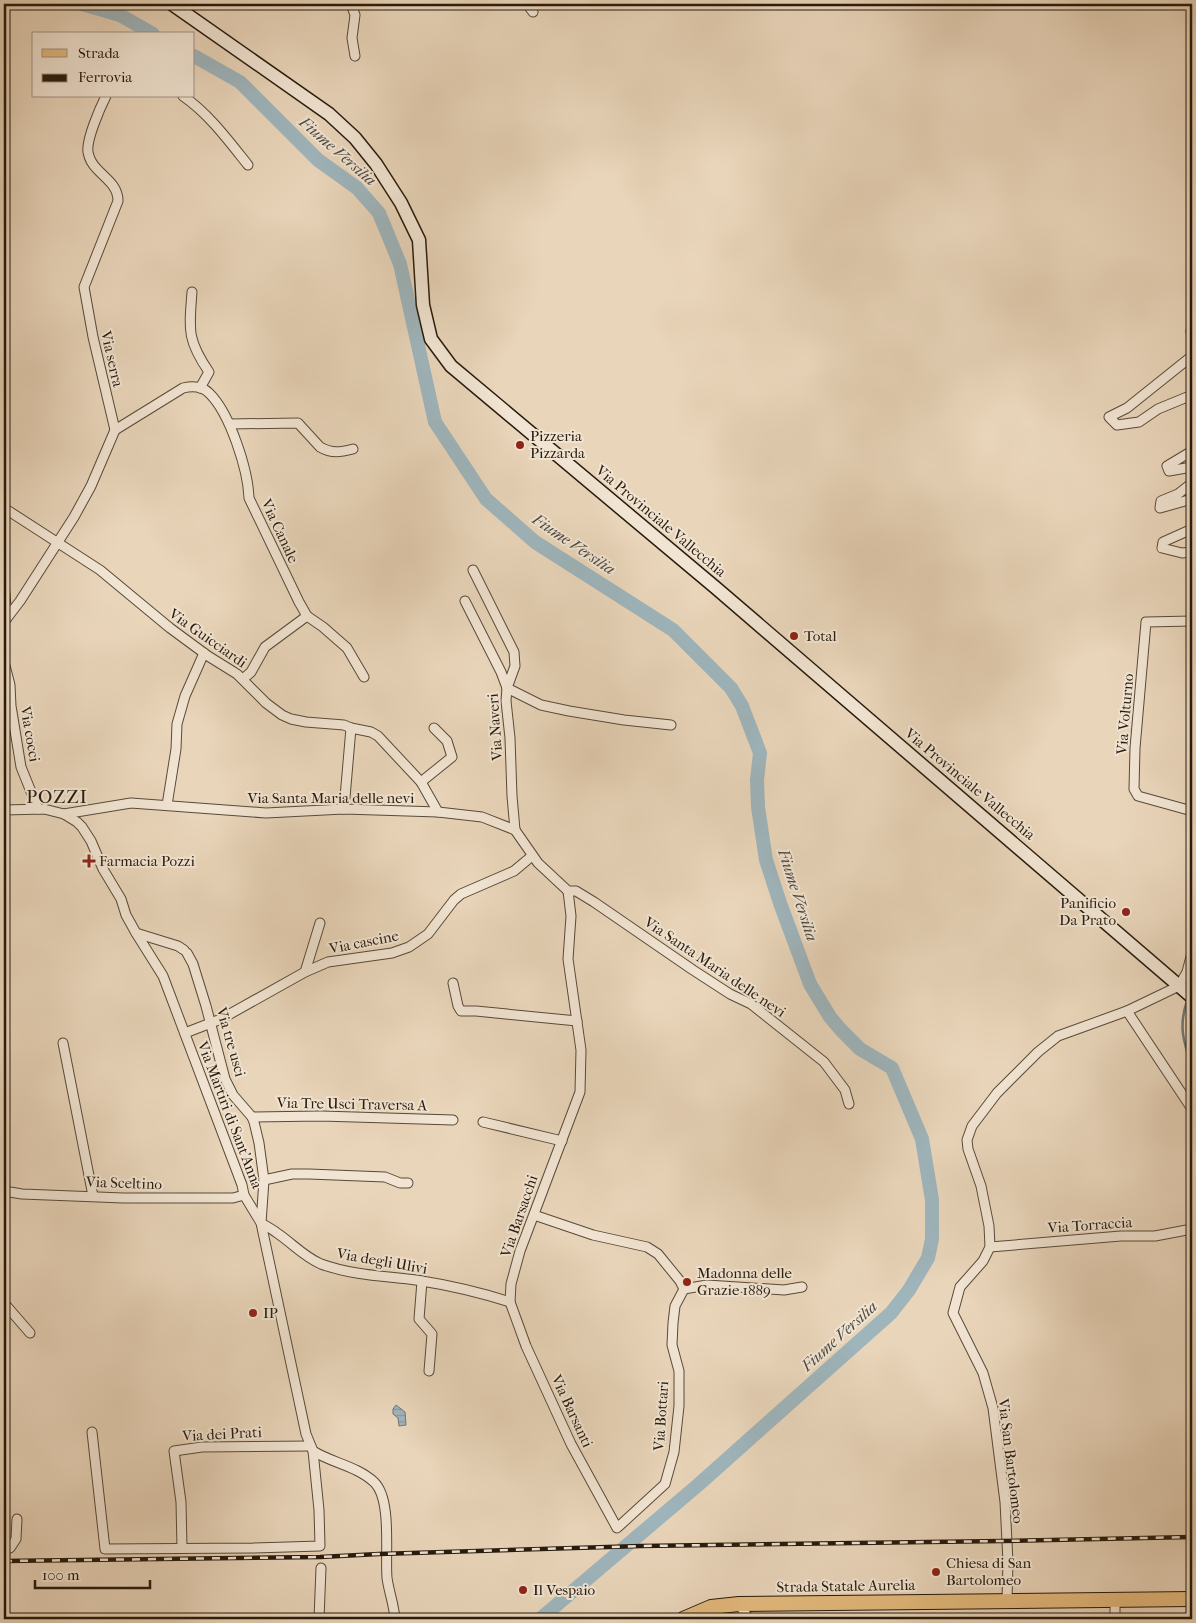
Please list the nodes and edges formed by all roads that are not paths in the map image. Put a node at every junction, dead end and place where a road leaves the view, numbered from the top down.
1 (172, 4) edge
2 (351, 4) edge
3 (527, 4) edge
4 (533, 12) dead end
5 (355, 56) dead end
6 (105, 98) edge
7 (186, 98) edge
8 (248, 165) dead end
9 (192, 292) dead end
10 (1192, 330) edge
11 (1192, 338) edge
12 (1192, 356) edge
13 (200, 388) junction
14 (1192, 395) edge
15 (230, 424) junction
16 (115, 430) junction
17 (353, 449) dead end
18 (1192, 451) edge
19 (1192, 467) edge
20 (1192, 483) edge
21 (1192, 499) edge
22 (4, 508) edge
23 (1192, 528) edge
24 (57, 542) junction
25 (1192, 552) edge
26 (473, 570) dead end
27 (4, 584) edge
28 (465, 601) dead end
29 (307, 616) junction
30 (5, 620) edge
31 (1192, 622) edge
32 (204, 653) junction
33 (4, 662) edge
34 (364, 677) dead end
35 (243, 679) junction
36 (507, 688) junction
37 (671, 725) dead end
38 (351, 728) junction
39 (434, 728) dead end
40 (421, 782) junction
41 (167, 805) junction
42 (38, 808) junction
43 (344, 809) junction
44 (4, 810) edge
45 (1192, 811) edge
46 (438, 812) junction
47 (64, 814) junction
48 (515, 830) junction
49 (532, 856) junction
50 (568, 892) junction
51 (320, 923) dead end
52 (136, 933) junction
53 (1192, 953) edge
54 (305, 972) junction
55 (453, 983) dead end
56 (1179, 986) junction
57 (1192, 996) edge
58 (1127, 1011) junction
59 (577, 1021) junction
60 (210, 1023) junction
61 (185, 1033) junction
62 (63, 1043) dead end
63 (849, 1104) dead end
64 (1192, 1109) edge
65 (252, 1116) junction
66 (453, 1120) dead end
67 (483, 1122) dead end
68 (562, 1141) junction
69 (264, 1180) junction
70 (408, 1184) dead end
71 (4, 1191) edge
72 (244, 1195) junction
73 (93, 1196) junction
74 (534, 1215) junction
75 (261, 1223) junction
76 (1192, 1230) edge
77 (990, 1247) junction
78 (422, 1281) junction
79 (802, 1287) dead end
80 (684, 1289) junction
81 (510, 1302) junction
82 (4, 1303) edge
83 (30, 1333) dead end
84 (429, 1371) dead end
85 (92, 1432) dead end
86 (311, 1448) junction
87 (17, 1519) dead end
88 (617, 1528) joint
89 (182, 1548) junction
90 (4, 1549) edge
91 (321, 1568) dead end
92 (1192, 1598) edge
93 (1115, 1599) junction
94 (1008, 1600) junction
95 (740, 1604) junction
96 (319, 1619) edge
97 (395, 1619) edge
98 (683, 1619) edge
99 (750, 1619) edge
100 (1115, 1619) edge

1 - 56 main road, Via Provinciale Vallecchia
2 - 5 street
3 - 4 street
6 - 16 street, Via serra
7 - 8 street
9 - 13 street
10 - 11 street
12 - 14 street
13 - 15 street, Via Canale
13 - 16 street
15 - 17 street
15 - 29 street, Via Canale
16 - 24 street
18 - 19 street
20 - 21 street
22 - 24 street, Via Guicciardi
23 - 25 street
24 - 30 street
24 - 32 street, Via Guicciardi
26 - 36 street
27 - 30 street
28 - 36 street, Via Naveri
29 - 34 street, Via Canale
29 - 35 street
31 - 45 street, Via Volturno
32 - 35 street, Via Guicciardi
32 - 41 street
33 - 42 street, Via cocci
35 - 38 street, Via Guicciardi
36 - 37 street
36 - 48 street, Via Naveri
38 - 40 street, Via Guicciardi
38 - 43 street
39 - 40 street
40 - 46 street, Via Guicciardi
41 - 43 street, Via Santa Maria delle nevi
41 - 47 street, Via Santa Maria delle nevi
42 - 44 street
42 - 47 street
43 - 46 street, Via Santa Maria delle nevi
46 - 48 street, Via Santa Maria delle nevi
47 - 52 street, Via Martiri di Sant'Anna
48 - 49 street, Via Santa Maria delle nevi
49 - 50 street, Via Santa Maria delle nevi
49 - 54 street, Via cascine
50 - 59 street, Via Barsacchi
50 - 63 street, Via Santa Maria delle nevi
51 - 54 street
52 - 60 street, Via tre usci
52 - 61 street, Via Martiri di Sant'Anna
53 - 56 street
54 - 60 street, Via cascine
55 - 59 street
56 - 57 main road, Via Provinciale Vallecchia
56 - 58 street
58 - 64 street
58 - 77 street
59 - 68 street, Via Barsacchi
60 - 61 street, Via cascine
60 - 65 street, Via tre usci
61 - 72 street, Via Martiri di Sant'Anna
62 - 73 street
65 - 66 street, Via Tre Usci Traversa A
65 - 69 street, Via tre usci
67 - 68 street
68 - 74 street, Via Barsacchi
69 - 70 street
69 - 75 street, Via tre usci
71 - 73 street, Via Sceltino
72 - 73 street, Via Sceltino
72 - 75 street, Via Martiri di Sant'Anna
74 - 80 street
74 - 81 street, Via Barsacchi
75 - 78 street, Via degli Ulivi
75 - 86 street, Via Martiri di Sant'Anna
76 - 77 street, Via Torraccia
77 - 94 street, Via San Bartolomeo
78 - 81 street, Via degli Ulivi
78 - 84 street
79 - 80 street
80 - 88 street, Via Bottari
81 - 88 street, Via Barsanti
82 - 83 street
85 - 89 street
86 - 89 street, Via dei Prati
86 - 89 street, Via Martiri di Sant'Anna
86 - 97 street
87 - 90 street
91 - 96 street
92 - 93 main road, Strada Statale Aurelia
93 - 94 main road, Strada Statale Aurelia
93 - 100 street
94 - 95 main road, Strada Statale Aurelia
95 - 98 main road, Strada Statale Aurelia
95 - 99 street

